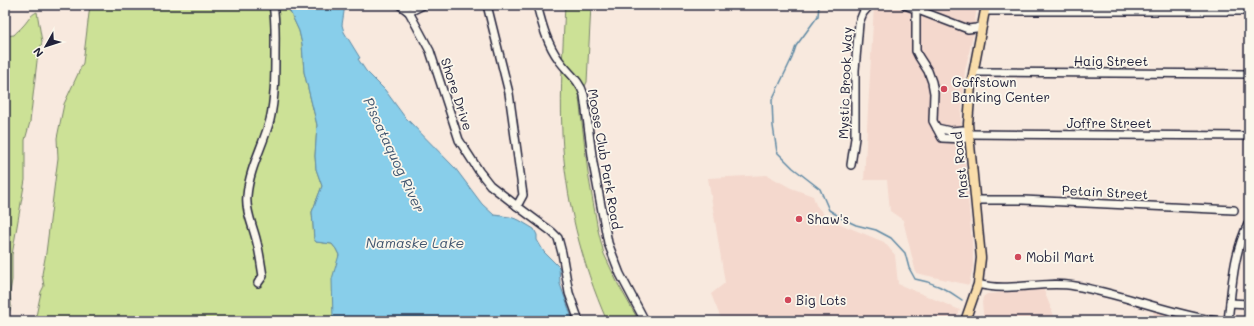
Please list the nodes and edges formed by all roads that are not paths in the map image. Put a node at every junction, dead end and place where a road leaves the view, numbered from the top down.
1 (273, 5) edge
2 (400, 5) edge
3 (423, 5) edge
4 (487, 5) edge
5 (537, 5) edge
6 (870, 5) edge
7 (905, 5) edge
8 (986, 8) edge
9 (916, 9) junction
10 (1249, 11) edge
11 (409, 12) junction
12 (983, 25) junction
13 (973, 72) junction
14 (1249, 74) edge
15 (937, 128) junction
16 (968, 134) junction
17 (1249, 136) edge
18 (851, 165) dead end
19 (976, 200) junction
20 (517, 206) junction
21 (1234, 210) dead end
22 (1249, 222) edge
23 (258, 283) dead end
24 (978, 284) junction
25 (1230, 303) junction
26 (1249, 304) edge
27 (1186, 318) edge
28 (579, 321) edge
29 (645, 321) edge
30 (965, 321) edge
31 (1217, 321) edge
32 (1228, 321) edge

1 - 23 street
2 - 11 street
3 - 11 street
4 - 20 street
5 - 29 street, Moose Club Park Road
6 - 18 street, Mystic Brook Way
7 - 9 street
8 - 10 street
8 - 12 main road, Mast Road
9 - 12 street
9 - 15 street
11 - 20 street, Shore Drive
12 - 13 main road, Mast Road
13 - 14 street, Haig Street
13 - 16 main road, Mast Road
15 - 16 street
15 - 16 street
16 - 17 street, Joffre Street
16 - 19 main road, Mast Road
19 - 21 street, Petain Street
19 - 24 main road, Mast Road
20 - 28 street
22 - 25 street
24 - 27 street
24 - 30 main road, Mast Road
25 - 26 street
25 - 32 street
27 - 31 street

